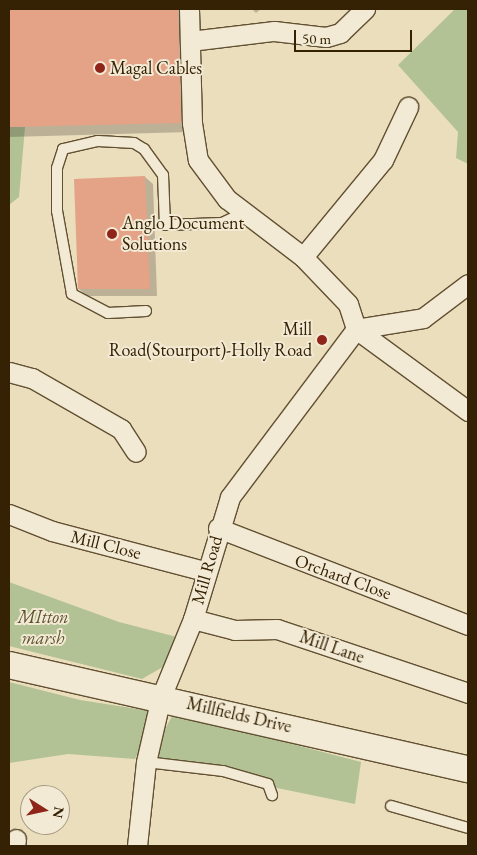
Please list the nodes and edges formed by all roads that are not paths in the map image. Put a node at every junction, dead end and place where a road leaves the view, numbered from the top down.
1 (189, 9) edge
2 (365, 9) edge
3 (190, 41) junction
4 (408, 107) dead end
5 (241, 214) junction
6 (303, 257) junction
7 (468, 284) edge
8 (146, 311) dead end
9 (356, 329) junction
10 (9, 372) edge
11 (468, 410) edge
12 (136, 452) dead end
13 (9, 514) edge
14 (218, 528) junction
15 (205, 571) junction
16 (193, 619) junction
17 (468, 626) edge
18 (9, 664) edge
19 (468, 693) edge
20 (161, 697) junction
21 (146, 762) junction
22 (468, 769) edge
23 (272, 795) dead end
24 (391, 806) dead end
25 (468, 828) edge
26 (137, 846) edge

1 - 3 street
2 - 3 street
3 - 5 street
4 - 6 street
5 - 6 street
5 - 8 lane
6 - 9 street
7 - 9 street
9 - 11 street
9 - 14 street, Mill Road
10 - 12 street
13 - 15 street, Mill Close
14 - 15 street, Mill Road
14 - 17 street, Orchard Close
15 - 16 street, Mill Road
16 - 19 street, Mill Lane
16 - 20 street, Mill Road
18 - 20 street, Millfields Drive
20 - 21 street, Mill Road
20 - 22 street, Millfields Drive
21 - 23 lane
21 - 26 street, Mill Road
24 - 25 lane

